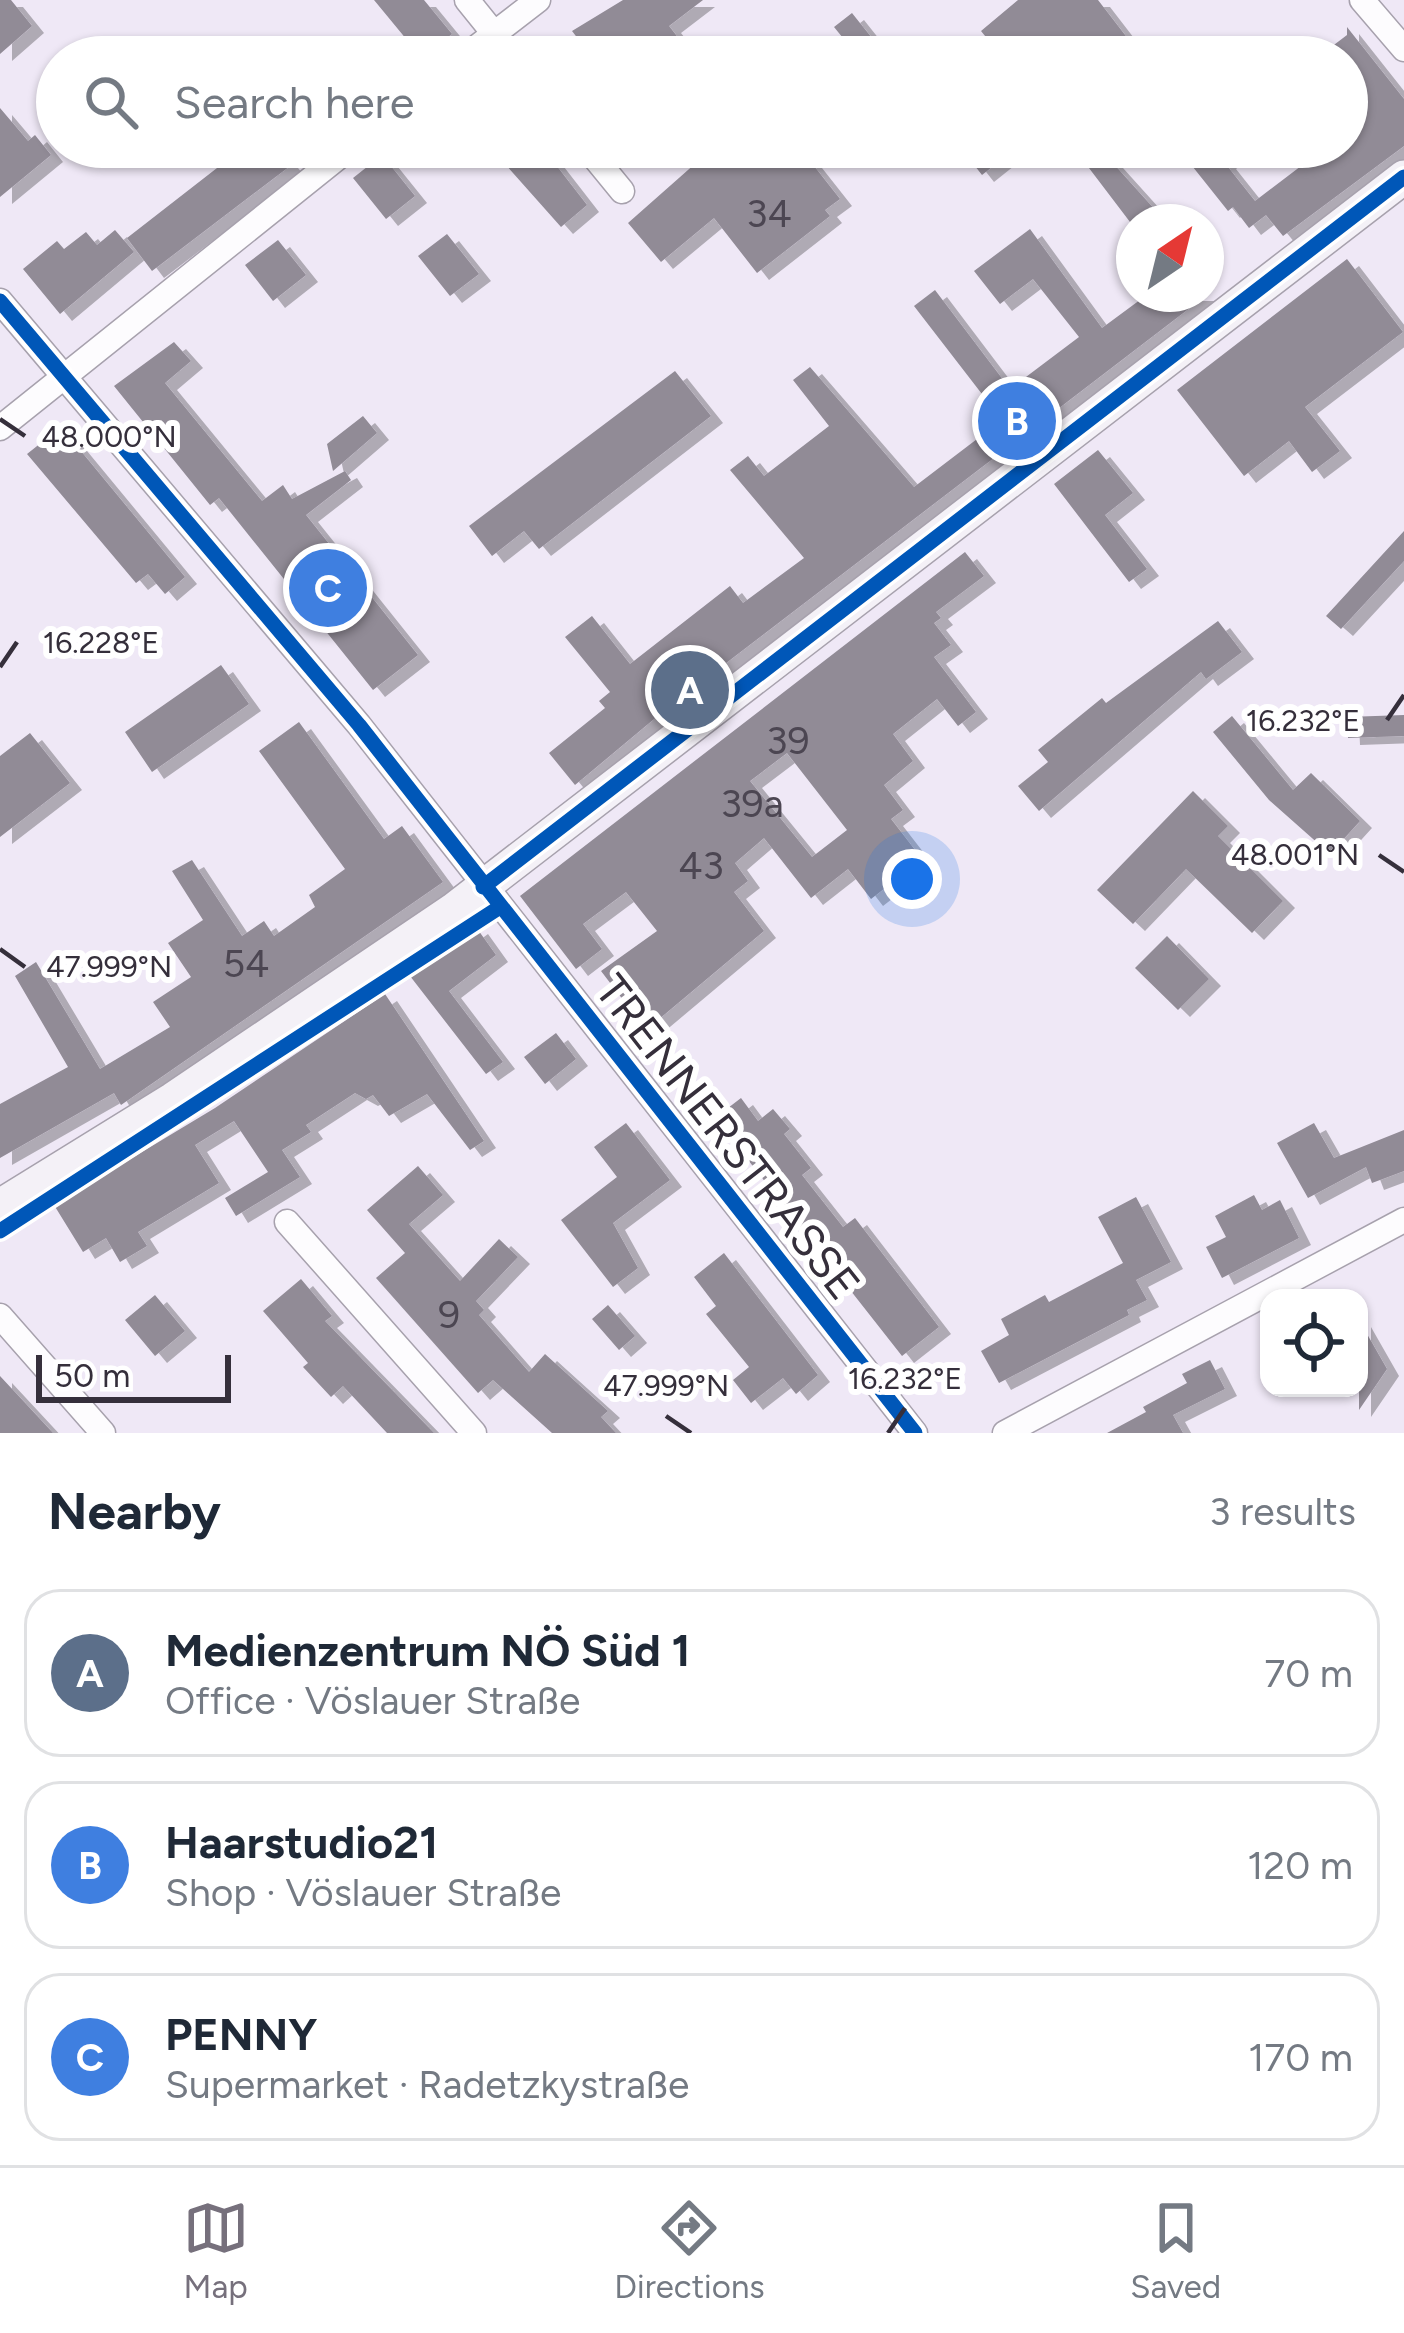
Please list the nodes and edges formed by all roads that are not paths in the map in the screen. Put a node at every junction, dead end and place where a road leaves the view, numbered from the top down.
1 (467, 0) edge
2 (538, 0) edge
3 (1362, 0) edge
4 (494, 33) junction
5 (490, 36) edge
6 (496, 36) edge
7 (1404, 49) edge
8 (325, 168) edge
9 (603, 168) edge
10 (1404, 177) edge
11 (622, 191) dead end
12 (0, 301) edge
13 (64, 377) junction
14 (0, 428) edge
15 (482, 887) junction
16 (0, 1206) edge
17 (1404, 1220) edge
18 (287, 1222) dead end
19 (0, 1316) edge
20 (103, 1433) edge
21 (474, 1433) edge
22 (915, 1433) edge
23 (1005, 1433) edge

1 - 4 street
2 - 4 street
3 - 7 street
4 - 5 street
4 - 6 street
8 - 13 street
9 - 11 street
10 - 15 street
12 - 13 street, TRENNERSTRASSE
13 - 14 street
13 - 15 street, TRENNERSTRASSE
15 - 16 street
15 - 22 street, TRENNERSTRASSE
17 - 23 street
18 - 21 street
19 - 20 street

